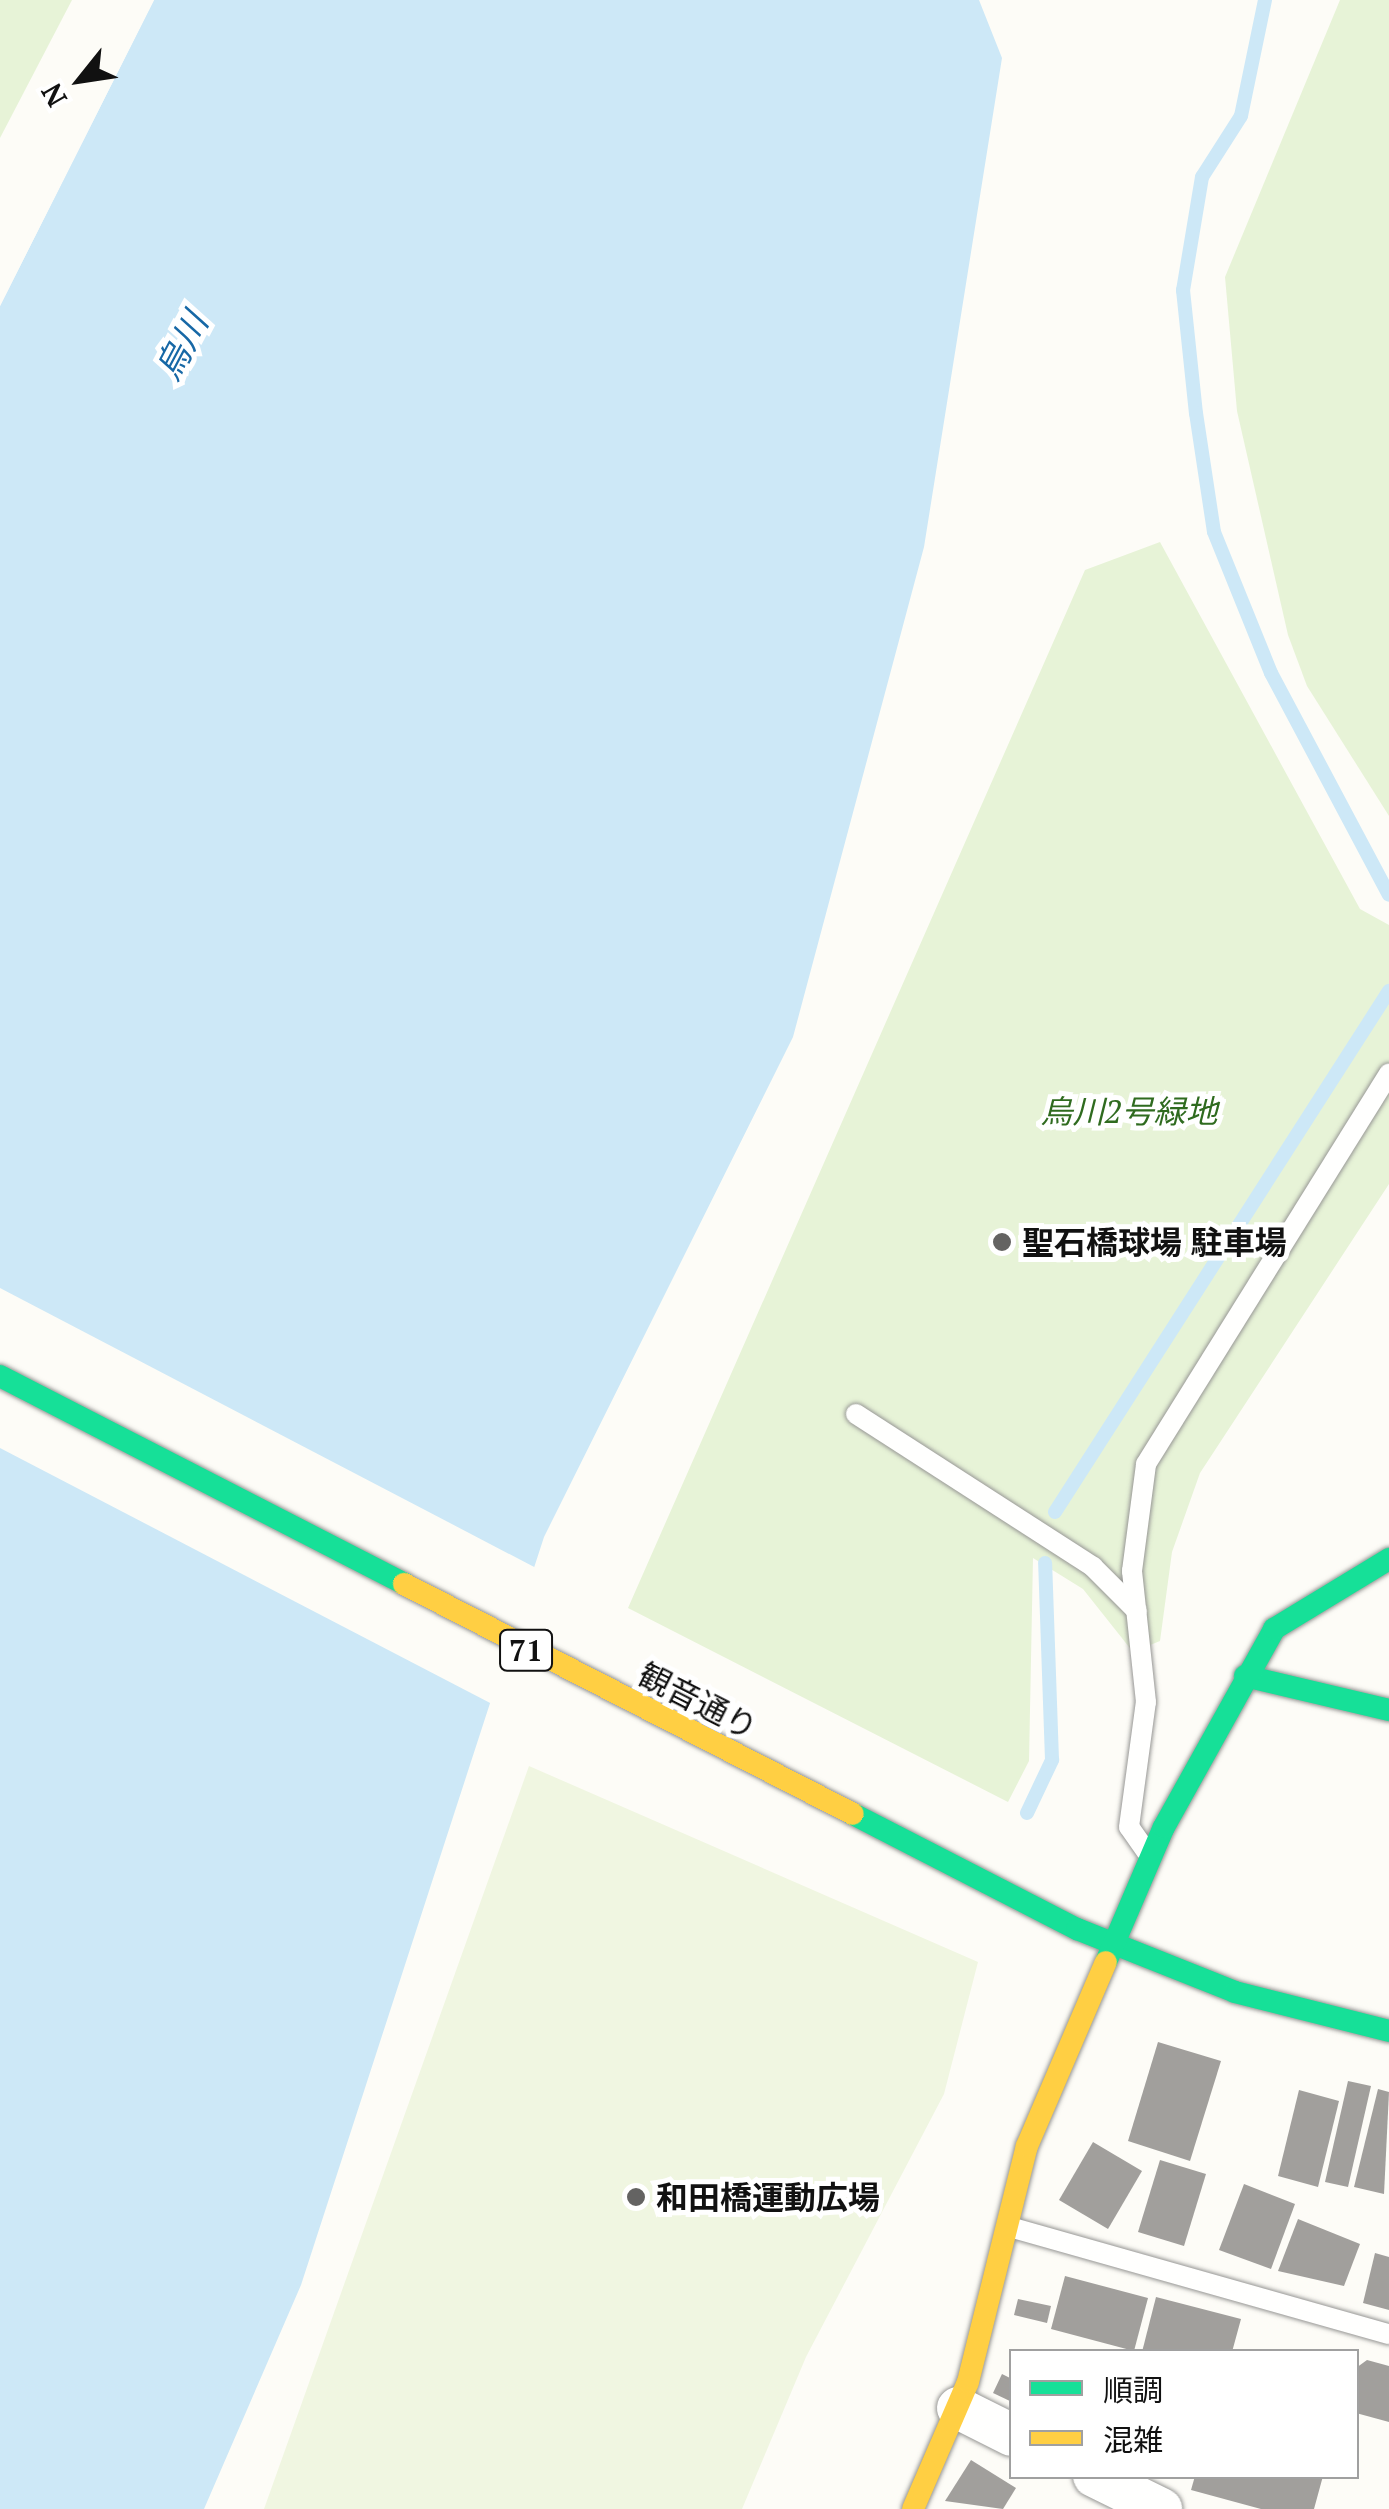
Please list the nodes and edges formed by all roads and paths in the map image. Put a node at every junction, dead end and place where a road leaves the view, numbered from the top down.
1 (1389, 1074) edge
2 (0, 1376) edge
3 (856, 1414) dead end
4 (1389, 1559) edge
5 (1137, 1611) junction
6 (1245, 1676) junction
7 (1389, 1710) edge
8 (1152, 1855) junction
9 (1114, 1946) junction
10 (1389, 2031) edge
11 (1008, 2227) junction
12 (1389, 2334) edge
13 (958, 2408) junction
14 (1009, 2434) edge
15 (1099, 2479) edge
16 (1149, 2507) edge
17 (912, 2509) edge

1 - 5 lane
2 - 9 main road, 観音通り / 71
3 - 5 lane
4 - 6 main road
5 - 8 lane
6 - 7 main road
6 - 8 main road
8 - 9 main road
9 - 10 main road, 観音通り / 71
9 - 11 main road
11 - 12 lane
11 - 13 main road
13 - 14 street
13 - 17 main road
15 - 16 street

